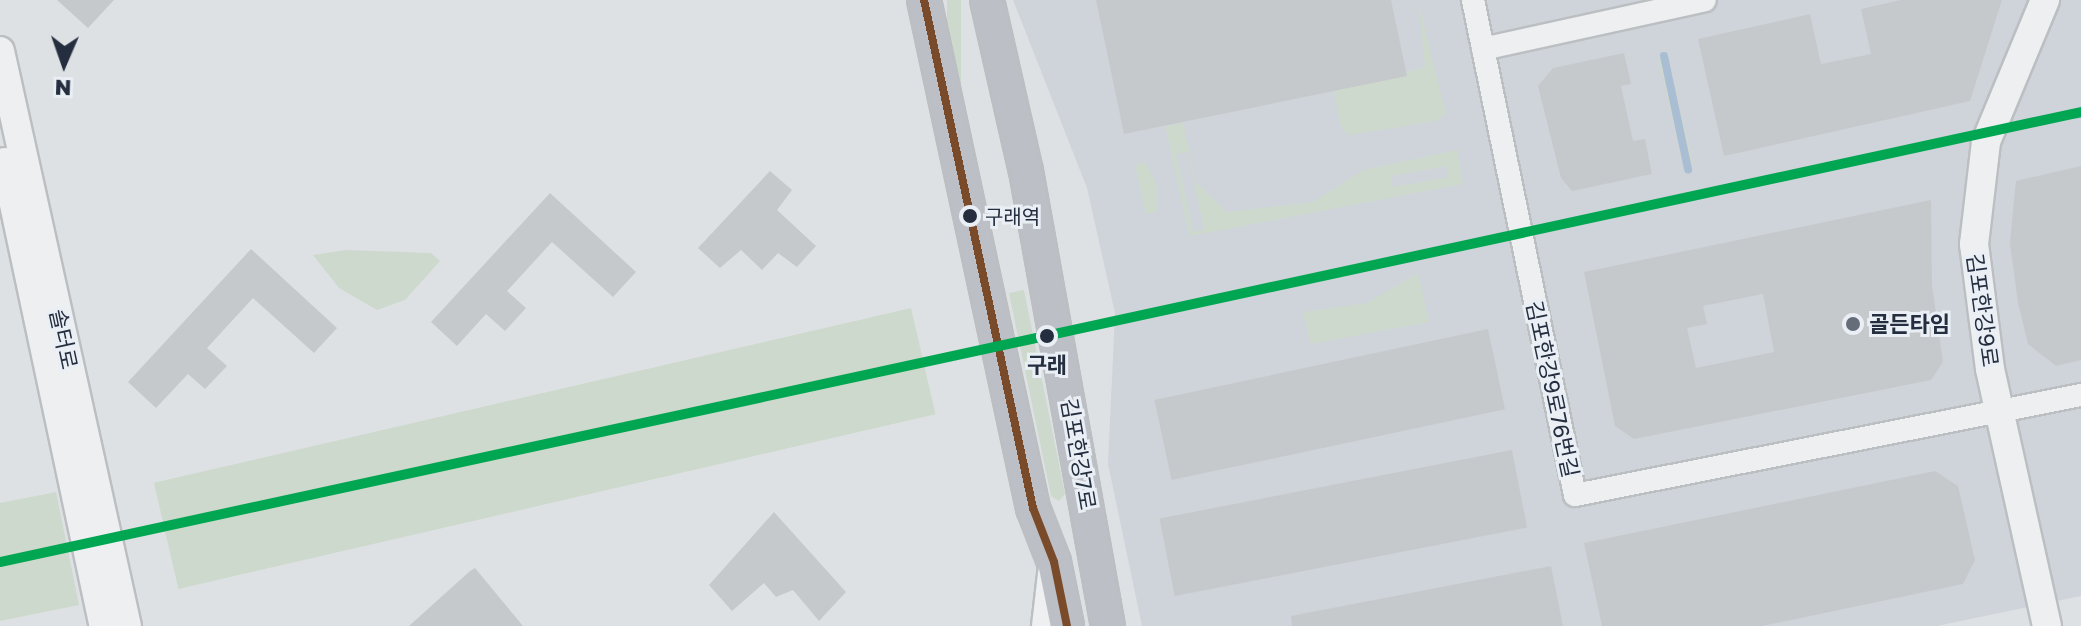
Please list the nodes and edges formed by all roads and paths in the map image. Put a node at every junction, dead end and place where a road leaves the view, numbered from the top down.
1 (924, 0) edge
2 (987, 0) edge
3 (1473, 0) edge
4 (1705, 0) edge
5 (2045, 0) edge
6 (1483, 49) junction
7 (0, 51) edge
8 (0, 138) edge
9 (2081, 395) edge
10 (2000, 411) junction
11 (1054, 562) junction
12 (1096, 566) junction
13 (104, 626) edge
14 (127, 626) edge
15 (1046, 626) edge
16 (1067, 626) edge
17 (1108, 626) edge
18 (1126, 626) edge
19 (2047, 626) edge

1 - 11 main road
2 - 12 main road, 김포한강7로
3 - 6 street, 김포한강9로76번길
4 - 6 street
5 - 10 street, 김포한강9로
6 - 10 street, 김포한강9로76번길
7 - 14 street, 솔터로
8 - 13 street, 솔터로
9 - 10 street
10 - 19 street, 김포한강9로
11 - 15 street
11 - 16 main road
12 - 17 main road, 김포한강7로
12 - 18 main road

